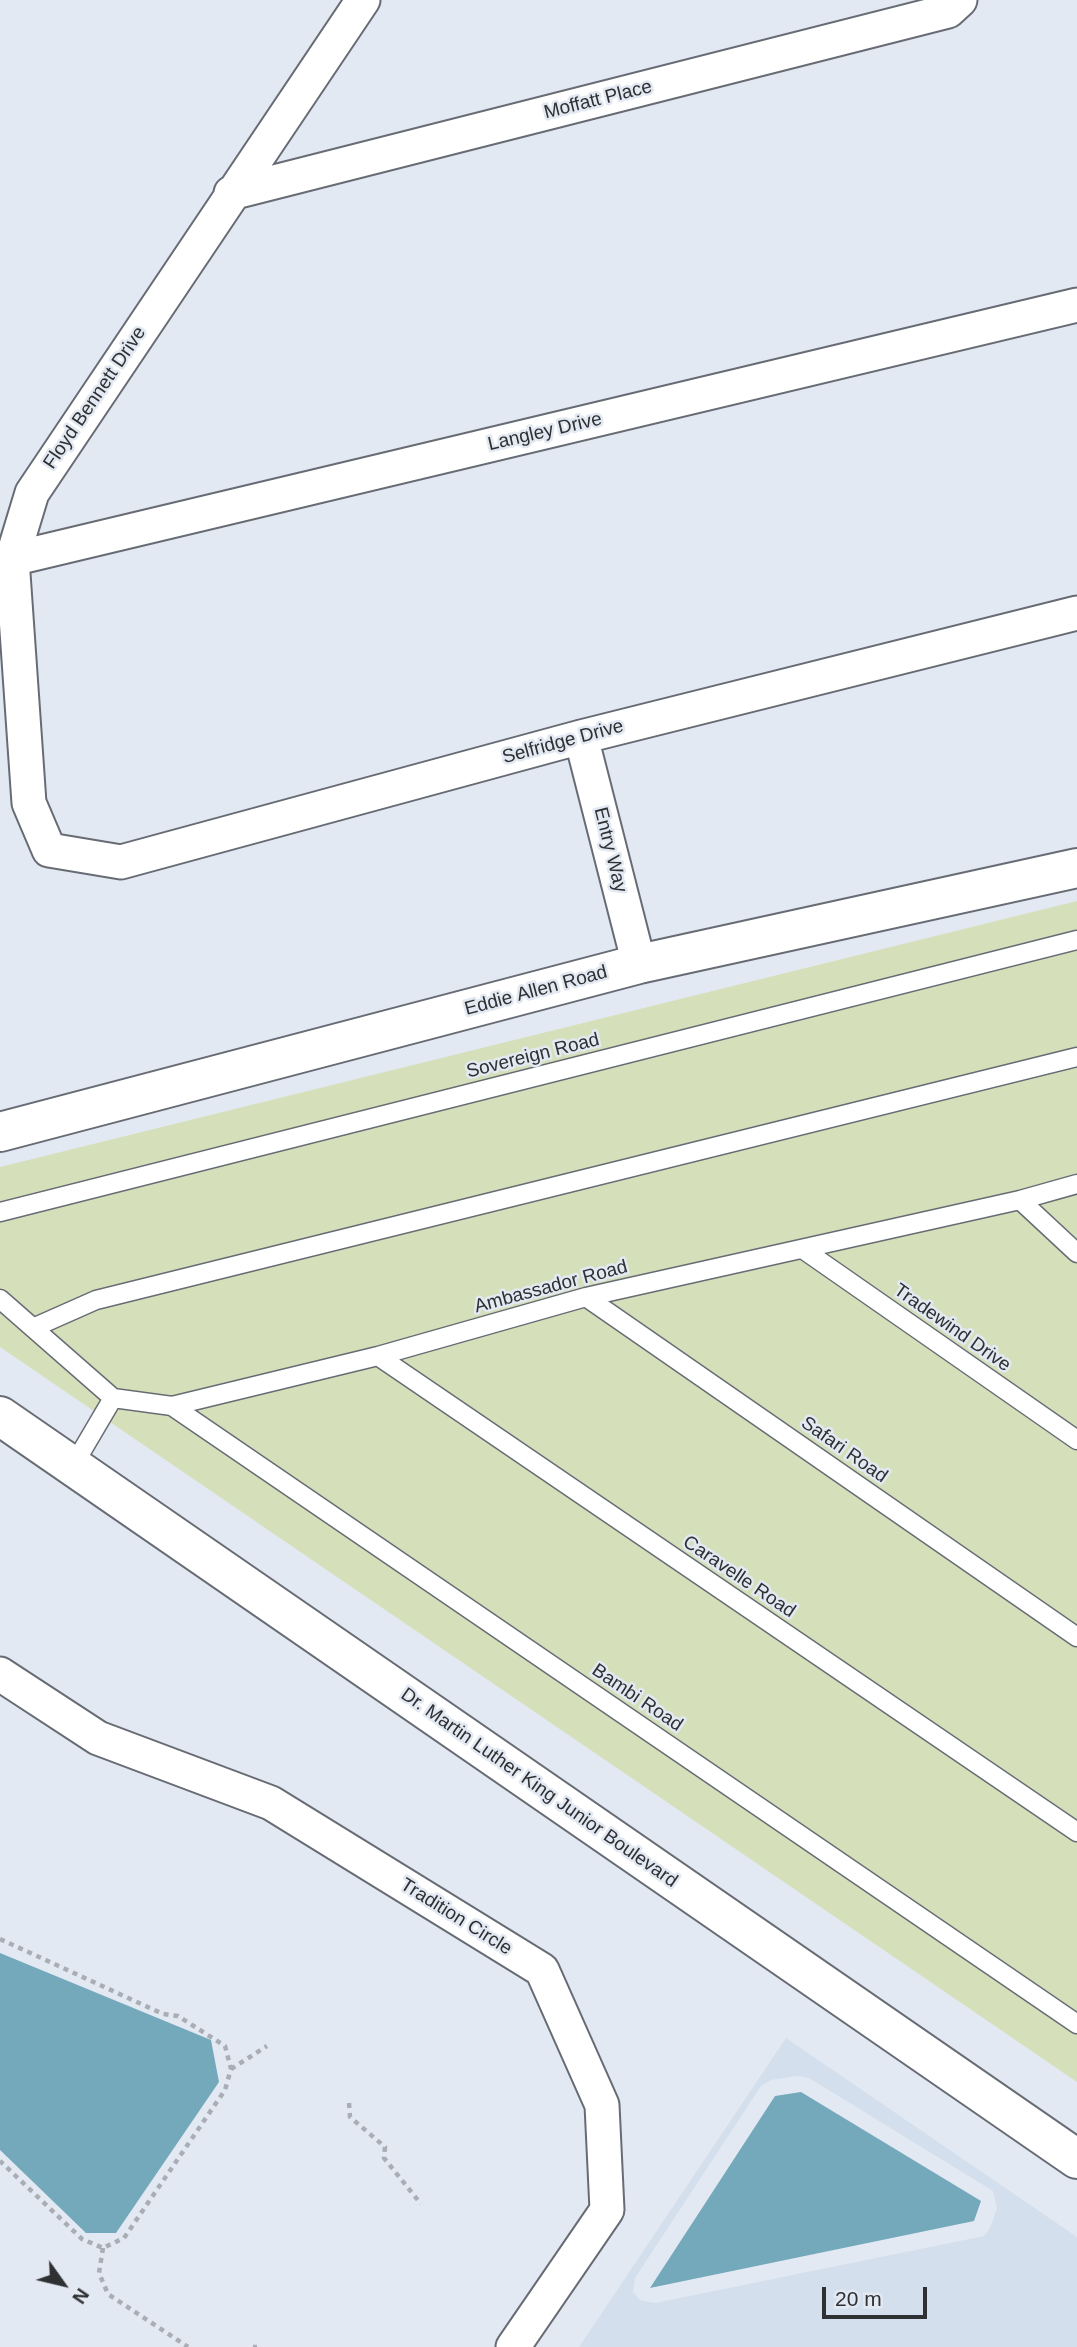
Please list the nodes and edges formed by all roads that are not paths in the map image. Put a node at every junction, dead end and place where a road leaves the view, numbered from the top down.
1 (363, 0) edge
2 (960, 0) edge
3 (231, 193) junction
4 (1077, 305) edge
5 (12, 559) junction
6 (1077, 613) edge
7 (581, 737) junction
8 (49, 850) joint
9 (1077, 868) edge
10 (1077, 940) edge
11 (639, 964) junction
12 (1077, 1057) edge
13 (0, 1132) edge
14 (1077, 1184) edge
15 (1020, 1200) junction
16 (0, 1212) edge
17 (804, 1250) junction
18 (1077, 1253) edge
19 (586, 1297) junction
20 (0, 1298) edge
21 (35, 1327) junction
22 (378, 1356) junction
23 (113, 1398) junction
24 (172, 1406) junction
25 (0, 1416) edge
26 (1077, 1440) edge
27 (73, 1466) junction
28 (1077, 1637) edge
29 (0, 1674) edge
30 (1077, 1832) edge
31 (1077, 2024) edge
32 (1077, 2160) edge
33 (513, 2347) edge

1 - 3 street, Floyd Bennett Drive
2 - 3 street, Moffatt Place
3 - 5 street, Floyd Bennett Drive
4 - 5 street, Langley Drive
5 - 8 street, Floyd Bennett Drive
6 - 7 street, Selfridge Drive
7 - 8 street, Selfridge Drive
7 - 11 street, Entry Way
9 - 11 street, Eddie Allen Road
10 - 16 lane, Sovereign Road
11 - 13 street, Eddie Allen Road
12 - 21 lane
14 - 15 lane, Ambassador Road
15 - 17 lane, Ambassador Road
15 - 18 lane
17 - 19 lane, Ambassador Road
17 - 26 lane, Tradewind Drive
19 - 22 lane, Ambassador Road
19 - 28 lane, Safari Road
20 - 21 lane
21 - 23 lane
22 - 24 lane, Ambassador Road
22 - 30 lane, Caravelle Road
23 - 24 lane, Ambassador Road
23 - 27 lane
24 - 31 lane, Bambi Road
25 - 27 street, Dr. Martin Luther King Junior Boulevard
27 - 32 street, Dr. Martin Luther King Junior Boulevard
29 - 33 street, Tradition Circle

